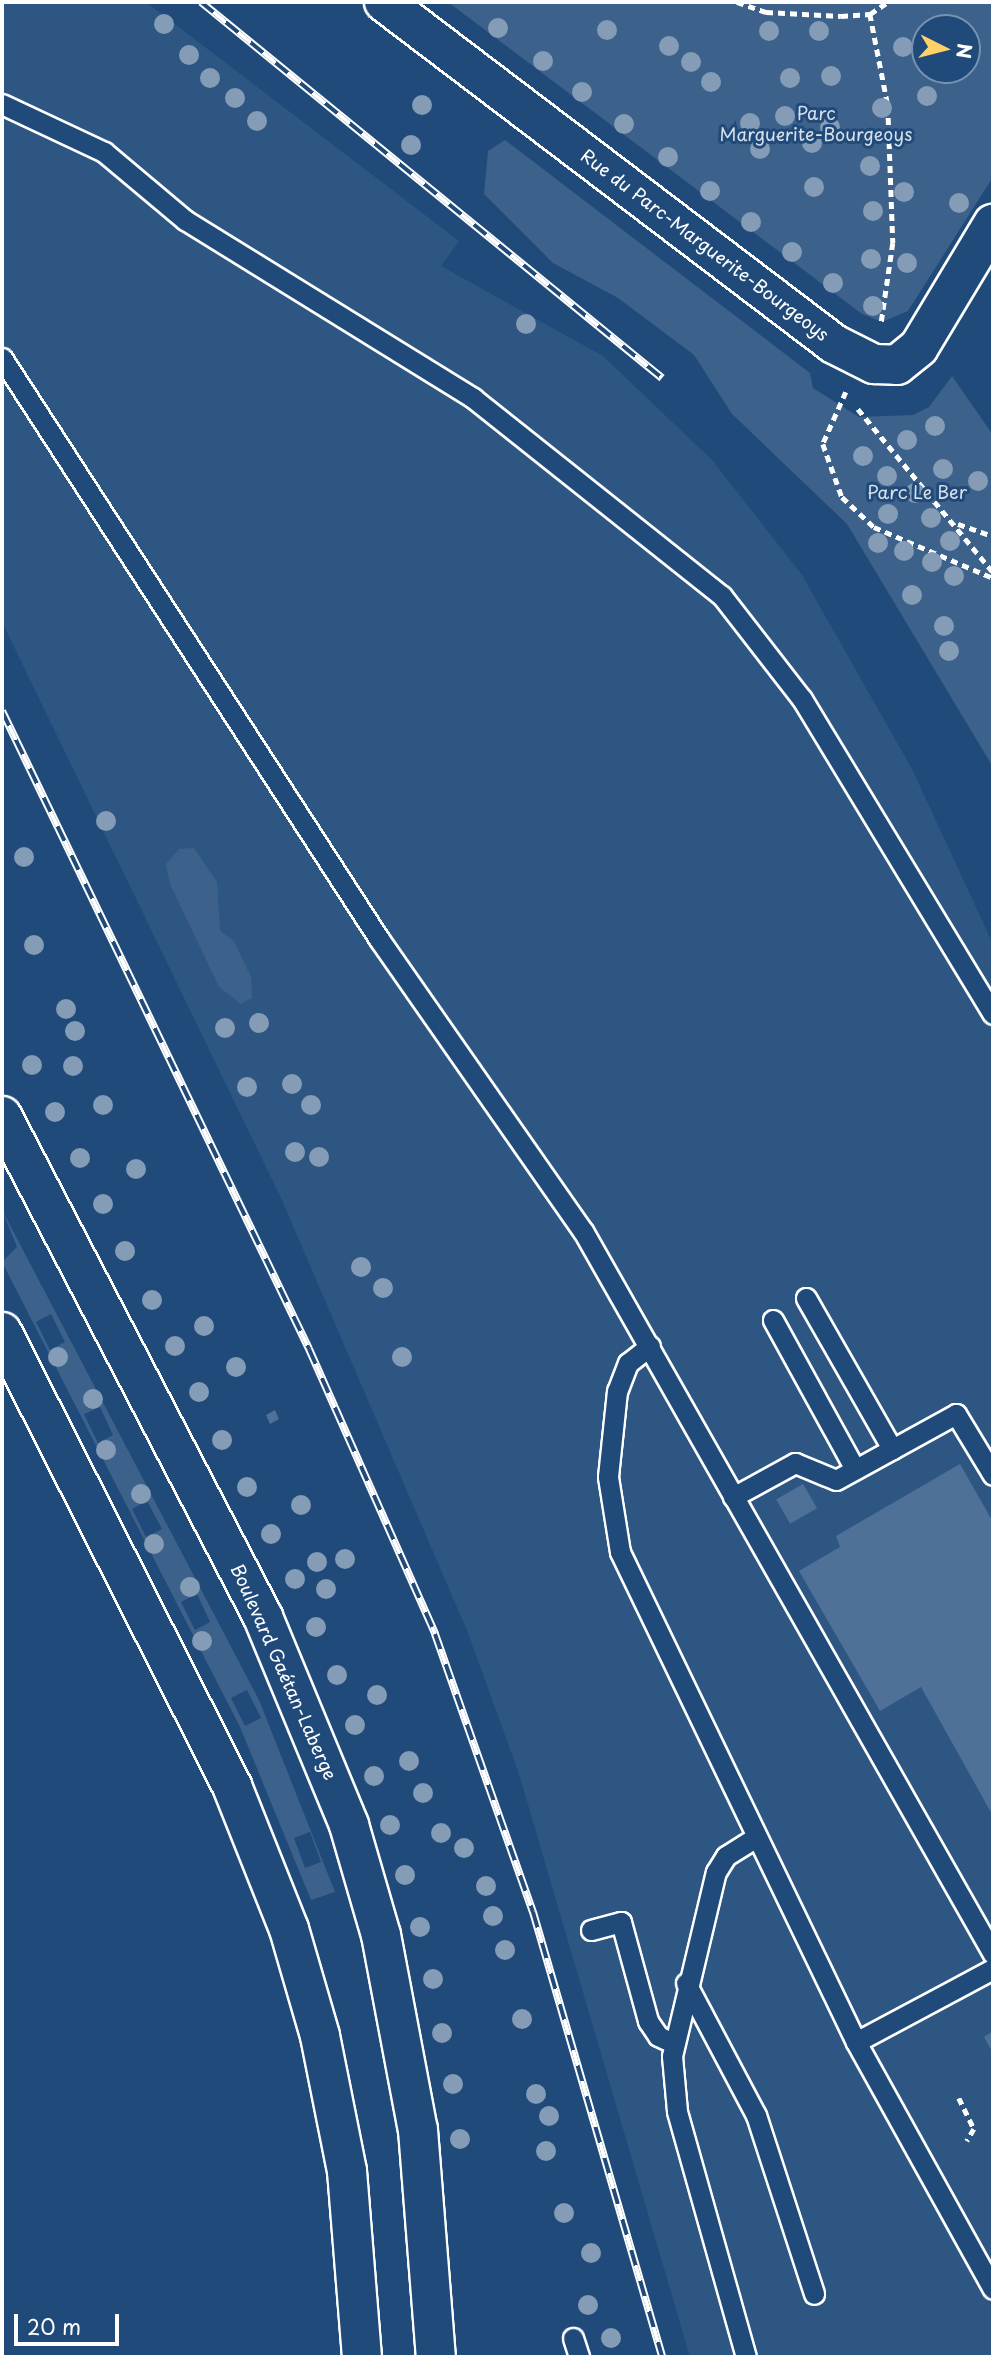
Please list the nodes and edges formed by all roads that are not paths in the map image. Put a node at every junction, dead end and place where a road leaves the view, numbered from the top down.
1 (384, 2) edge
2 (2, 104) edge
3 (993, 224) edge
4 (2, 358) edge
5 (993, 1014) edge
6 (2, 1116) edge
7 (806, 1298) dead end
8 (773, 1320) dead end
9 (2, 1332) edge
10 (650, 1346) junction
11 (892, 1449) junction
12 (855, 1469) junction
13 (993, 1475) edge
14 (733, 1497) junction
15 (756, 1837) junction
16 (591, 1930) dead end
17 (993, 1954) edge
18 (993, 1969) edge
19 (686, 1983) junction
20 (856, 2042) junction
21 (673, 2043) junction
22 (993, 2289) edge
23 (814, 2294) dead end
24 (573, 2338) dead end
25 (362, 2357) edge
26 (436, 2357) edge
27 (579, 2357) edge
28 (746, 2357) edge

1 - 3 main road, Rue du Parc-Marguerite-Bourgeoys
2 - 5 lane
4 - 10 lane
6 - 26 main road, Boulevard Gaétan-Laberge
7 - 11 lane
8 - 12 lane
9 - 25 main road
10 - 14 lane
10 - 15 lane
11 - 12 lane
11 - 13 lane
12 - 14 lane
14 - 17 lane
15 - 19 lane
15 - 20 lane
16 - 21 lane
18 - 20 lane
19 - 21 lane
19 - 23 lane
20 - 22 lane
21 - 28 lane
24 - 27 lane

